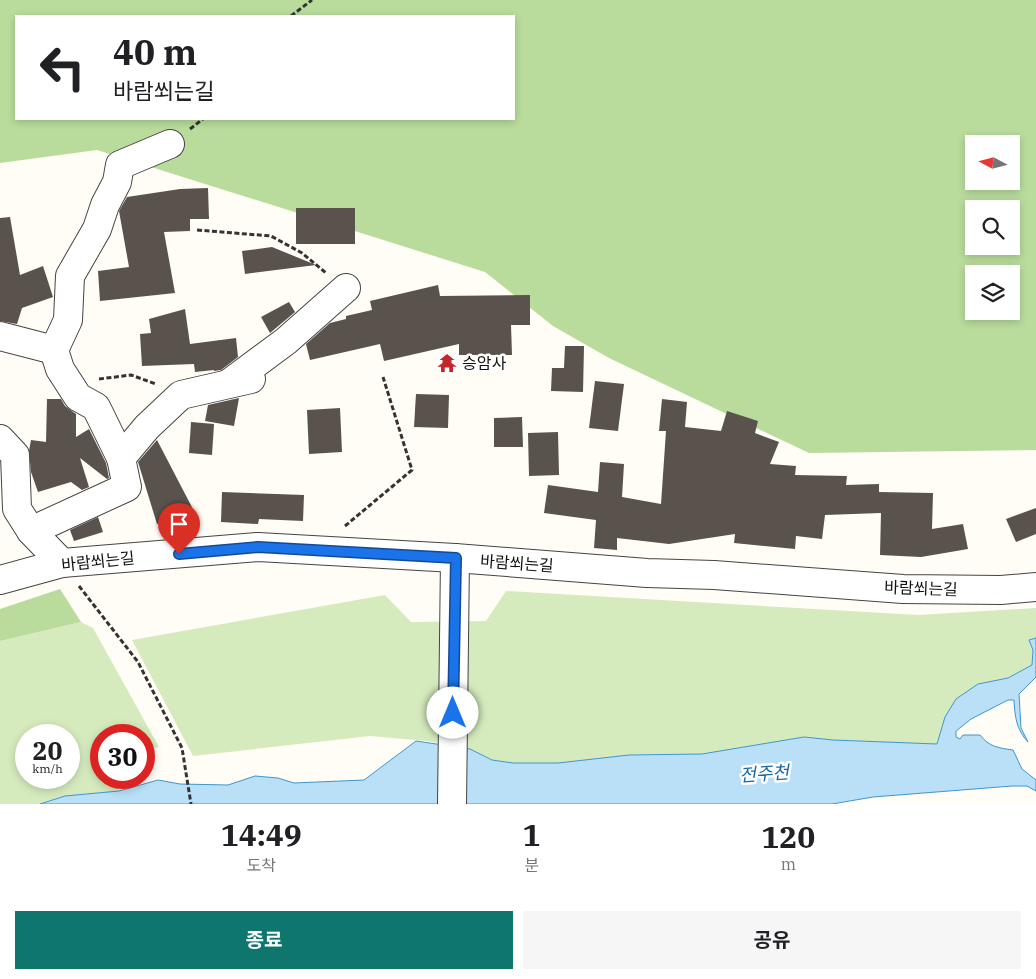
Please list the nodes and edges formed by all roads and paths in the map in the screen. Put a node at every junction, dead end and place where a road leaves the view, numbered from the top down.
1 (312, 0) edge
2 (292, 15) edge
3 (170, 144) dead end
4 (197, 230) dead end
5 (346, 288) joint
6 (0, 336) edge
7 (54, 350) junction
8 (383, 377) dead end
9 (97, 380) dead end
10 (181, 396) junction
11 (0, 439) edge
12 (121, 458) junction
13 (31, 530) junction
14 (315, 550) junction
15 (456, 558) junction
16 (62, 563) junction
17 (0, 580) edge
18 (1036, 587) edge
19 (191, 804) edge
20 (452, 804) edge

1 - 2 path
3 - 7 street
4 - 5 path
5 - 10 street
6 - 7 street
7 - 12 street
8 - 14 path
9 - 10 path
10 - 12 street
11 - 13 street
12 - 13 street
13 - 16 street
14 - 15 street, 바람쐬는길
14 - 16 street, 바람쐬는길
15 - 18 street, 바람쐬는길
15 - 20 street
16 - 17 street, 바람쐬는길
16 - 19 path

